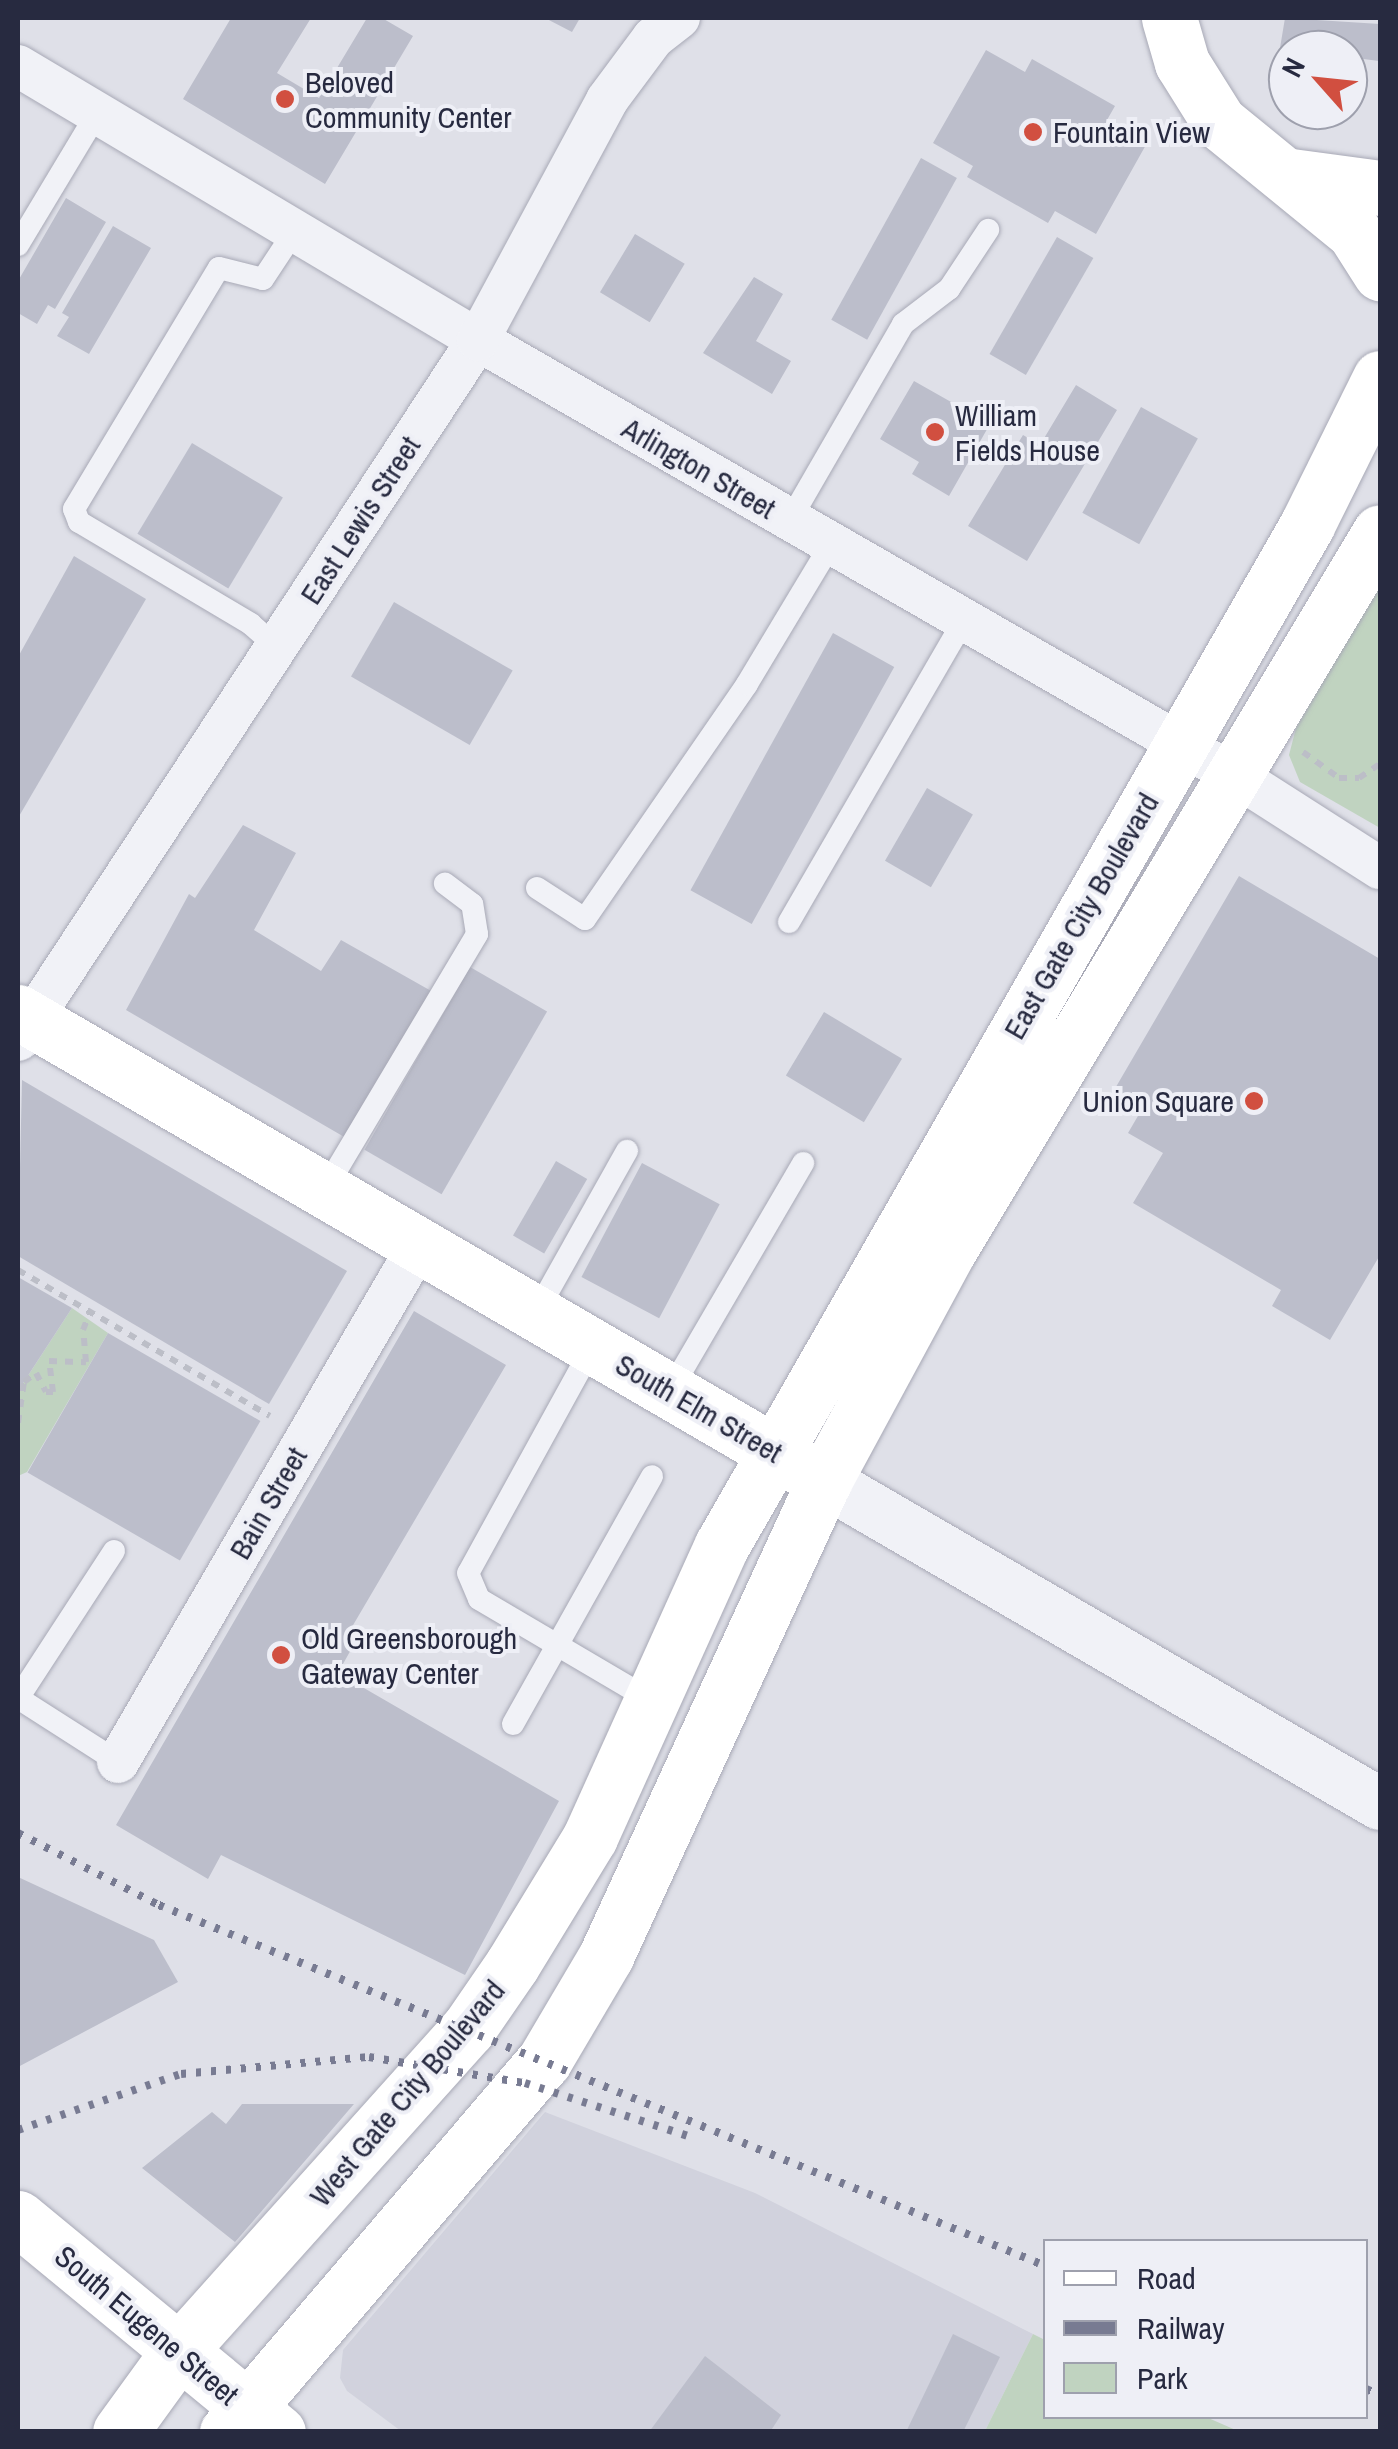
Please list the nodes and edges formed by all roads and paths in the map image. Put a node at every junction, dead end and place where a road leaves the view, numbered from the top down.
1 (679, 18) edge
2 (1168, 18) edge
3 (18, 66) edge
4 (96, 115) junction
5 (1291, 176) junction
6 (1380, 188) edge
7 (988, 230) dead end
8 (294, 232) junction
9 (18, 244) edge
10 (1380, 274) edge
11 (478, 340) junction
12 (1380, 378) edge
13 (790, 520) junction
14 (1380, 532) edge
15 (831, 544) junction
16 (964, 620) junction
17 (276, 647) junction
18 (1300, 741) dead end
19 (1180, 743) junction
20 (1380, 764) edge
21 (1236, 776) junction
22 (1380, 868) edge
23 (445, 884) dead end
24 (537, 888) dead end
25 (789, 922) dead end
26 (22, 1024) edge
27 (628, 1151) dead end
28 (803, 1163) dead end
29 (324, 1191) junction
30 (419, 1245) junction
31 (18, 1270) edge
32 (536, 1313) junction
33 (89, 1314) junction
34 (592, 1346) junction
35 (670, 1390) junction
36 (270, 1416) dead end
37 (18, 1423) edge
38 (774, 1450) junction
39 (652, 1476) dead end
40 (824, 1481) junction
41 (114, 1551) dead end
42 (558, 1645) junction
43 (652, 1701) junction
44 (514, 1724) dead end
45 (118, 1762) joint
46 (1380, 1804) edge
47 (18, 2218) edge
48 (178, 2352) junction
49 (250, 2423) edge
50 (120, 2432) edge

1 - 11 street, East Lewis Street
2 - 5 main road
3 - 4 street, Arlington Street
4 - 8 street, Arlington Street
4 - 9 lane
5 - 6 main road
5 - 10 main road
7 - 13 lane
8 - 11 street, Arlington Street
8 - 17 lane
11 - 13 street, Arlington Street
11 - 17 street, East Lewis Street
12 - 19 main road, East Gate City Boulevard
13 - 15 street, Arlington Street
14 - 21 main road, East Gate City Boulevard
15 - 16 street, Arlington Street
15 - 24 lane
16 - 19 street, Arlington Street
16 - 25 lane
17 - 26 street, East Lewis Street
18 - 20 path
19 - 21 street, Arlington Street
19 - 38 main road, East Gate City Boulevard
21 - 22 street, Arlington Street
21 - 40 main road, East Gate City Boulevard
23 - 29 lane
26 - 29 main road, South Elm Street
27 - 32 lane
28 - 35 lane
29 - 30 main road, South Elm Street
30 - 32 main road, South Elm Street
30 - 45 street, Bain Street
31 - 33 path
32 - 34 main road, South Elm Street
33 - 36 path
33 - 37 path
34 - 35 main road, South Elm Street
34 - 42 lane
35 - 38 main road, South Elm Street
38 - 40 main road, South Elm Street
38 - 43 main road, West Gate City Boulevard
39 - 42 lane
40 - 46 street, South Elm Street
40 - 49 main road
41 - 45 lane
42 - 43 lane
42 - 44 lane
43 - 48 main road, West Gate City Boulevard
47 - 48 main road, South Eugene Street
48 - 49 main road, South Eugene Street
48 - 50 main road, West Gate City Boulevard

